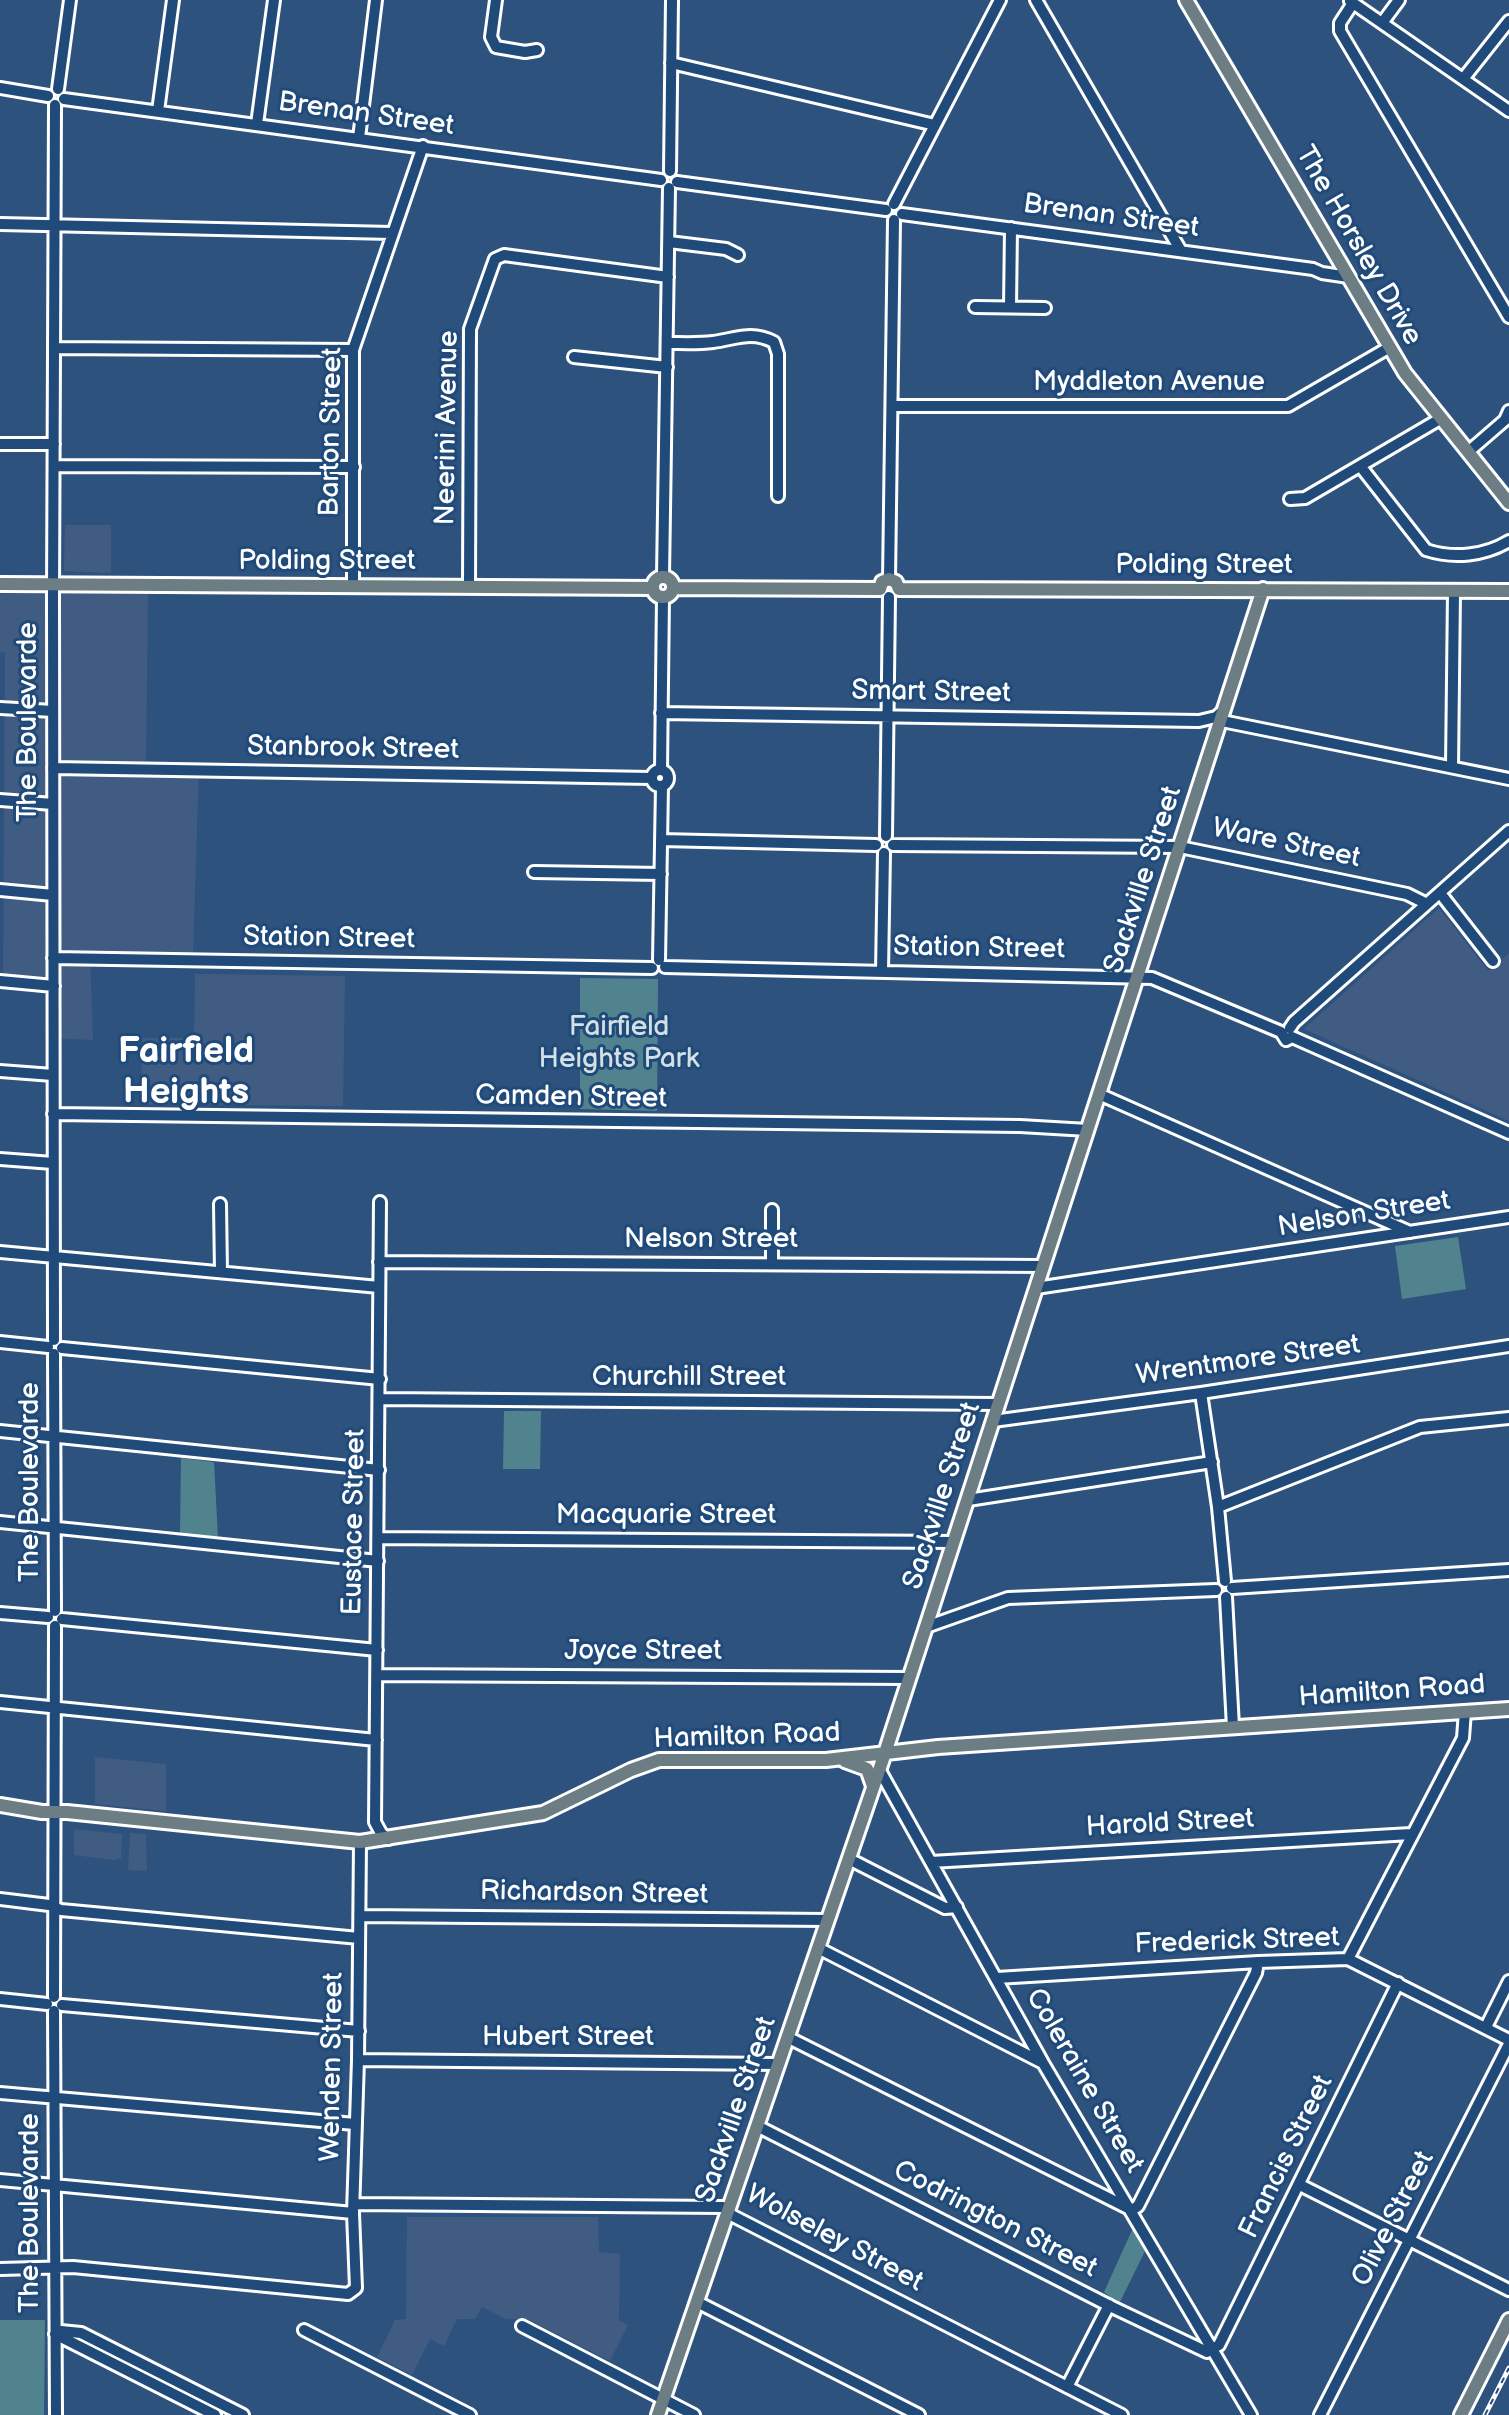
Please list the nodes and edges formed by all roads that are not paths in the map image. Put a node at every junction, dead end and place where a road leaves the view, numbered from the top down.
1 (70, 0) edge
2 (173, 0) edge
3 (274, 0) edge
4 (376, 0) edge
5 (496, 0) edge
6 (672, 0) edge
7 (1000, 0) edge
8 (1036, 0) edge
9 (1186, 0) edge
10 (1399, 0) edge
11 (1351, 2) edge
12 (1509, 21) edge
13 (1382, 23) junction
14 (537, 50) dead end
15 (671, 63) junction
16 (1463, 79) junction
17 (0, 88) edge
18 (57, 97) junction
19 (158, 111) junction
20 (1509, 111) edge
21 (257, 124) junction
22 (935, 125) junction
23 (359, 138) junction
24 (423, 146) junction
25 (669, 183) junction
26 (890, 207) junction
27 (898, 217) junction
28 (0, 224) edge
29 (55, 225) junction
30 (1011, 228) junction
31 (392, 233) junction
32 (669, 242) junction
33 (1181, 251) junction
34 (1335, 253) junction
35 (738, 255) dead end
36 (1313, 269) junction
37 (668, 277) junction
38 (1349, 277) junction
39 (975, 307) dead end
40 (1010, 307) junction
41 (1045, 308) dead end
42 (1509, 317) edge
43 (668, 343) junction
44 (1390, 347) junction
45 (55, 348) junction
46 (353, 350) junction
47 (574, 357) dead end
48 (667, 367) junction
49 (892, 406) junction
50 (1509, 411) edge
51 (1440, 419) junction
52 (0, 444) edge
53 (54, 444) junction
54 (1468, 452) junction
55 (54, 466) junction
56 (354, 467) junction
57 (1361, 467) junction
58 (778, 496) dead end
59 (1290, 499) dead end
60 (1509, 503) edge
61 (1509, 541) edge
62 (663, 576) junction
63 (0, 584) edge
64 (53, 584) junction
65 (353, 585) junction
66 (469, 586) junction
67 (653, 588) junction
68 (674, 588) junction
69 (889, 588) junction
70 (1263, 589) junction
71 (1509, 591) edge
72 (1454, 592) junction
73 (663, 597) junction
74 (1227, 704) junction
75 (0, 708) edge
76 (53, 711) junction
77 (661, 713) junction
78 (887, 717) junction
79 (1199, 721) junction
80 (1222, 721) junction
81 (1214, 744) junction
82 (1452, 767) junction
83 (53, 768) junction
84 (661, 770) junction
85 (652, 778) junction
86 (1509, 779) edge
87 (662, 786) junction
88 (0, 800) edge
89 (53, 804) junction
90 (1509, 831) edge
91 (661, 840) junction
92 (890, 840) junction
93 (1180, 847) junction
94 (880, 849) junction
95 (534, 872) dead end
96 (661, 874) junction
97 (0, 890) edge
98 (1440, 893) junction
99 (53, 895) junction
100 (1427, 904) junction
101 (53, 958) junction
102 (1493, 961) dead end
103 (659, 965) junction
104 (882, 971) junction
105 (1137, 976) junction
106 (0, 981) edge
107 (54, 986) junction
108 (1288, 1032) junction
109 (0, 1071) edge
110 (53, 1075) junction
111 (1101, 1095) junction
112 (53, 1114) junction
113 (1088, 1130) junction
114 (1509, 1133) edge
115 (0, 1159) edge
116 (53, 1163) junction
117 (380, 1202) dead end
118 (220, 1204) dead end
119 (772, 1210) dead end
120 (1509, 1217) edge
121 (1410, 1232) junction
122 (0, 1252) edge
123 (54, 1257) junction
124 (379, 1262) junction
125 (772, 1264) junction
126 (1042, 1266) junction
127 (221, 1272) junction
128 (379, 1287) junction
129 (1036, 1288) junction
130 (0, 1342) edge
131 (1509, 1346) edge
132 (54, 1347) junction
133 (380, 1379) junction
134 (1201, 1393) junction
135 (380, 1399) junction
136 (997, 1404) junction
137 (1509, 1418) edge
138 (993, 1421) junction
139 (0, 1431) edge
140 (56, 1436) junction
141 (1212, 1462) junction
142 (379, 1470) junction
143 (968, 1500) junction
144 (1218, 1507) junction
145 (0, 1522) edge
146 (55, 1527) junction
147 (378, 1538) junction
148 (954, 1542) junction
149 (378, 1561) junction
150 (1509, 1570) edge
151 (1228, 1589) junction
152 (0, 1613) edge
153 (55, 1618) junction
154 (926, 1627) junction
155 (377, 1650) junction
156 (377, 1675) junction
157 (909, 1678) junction
158 (0, 1702) edge
159 (54, 1707) junction
160 (1509, 1709) edge
161 (1465, 1711) junction
162 (1233, 1727) junction
163 (376, 1740) junction
164 (885, 1753) junction
165 (826, 1760) junction
166 (879, 1769) junction
167 (873, 1787) junction
168 (0, 1805) edge
169 (55, 1812) junction
170 (375, 1822) junction
171 (1411, 1834) junction
172 (388, 1839) junction
173 (362, 1842) junction
174 (849, 1859) junction
175 (931, 1862) junction
176 (0, 1899) edge
177 (957, 1907) junction
178 (55, 1908) junction
179 (360, 1916) junction
180 (828, 1920) junction
181 (359, 1938) junction
182 (818, 1948) junction
183 (1348, 1959) junction
184 (1258, 1962) junction
185 (997, 1978) junction
186 (1509, 1981) edge
187 (1398, 1983) junction
188 (0, 1999) edge
189 (54, 2004) junction
190 (1486, 2027) junction
191 (359, 2031) junction
192 (787, 2037) junction
193 (1509, 2042) edge
194 (358, 2060) junction
195 (1043, 2063) junction
196 (778, 2064) junction
197 (0, 2093) edge
198 (55, 2098) junction
199 (355, 2124) junction
200 (757, 2126) junction
201 (0, 2180) edge
202 (55, 2185) junction
203 (1300, 2185) junction
204 (354, 2209) junction
205 (1132, 2210) junction
206 (728, 2211) junction
207 (1409, 2241) junction
208 (0, 2269) edge
209 (55, 2269) junction
210 (1509, 2290) edge
211 (697, 2302) junction
212 (1109, 2305) junction
213 (1509, 2320) edge
214 (522, 2326) dead end
215 (304, 2330) dead end
216 (55, 2334) junction
217 (1213, 2348) junction
218 (1067, 2387) junction
219 (664, 2400) junction
220 (56, 2415) edge
221 (215, 2415) edge
222 (243, 2415) edge
223 (470, 2415) edge
224 (658, 2415) edge
225 (694, 2415) edge
226 (919, 2415) edge
227 (1122, 2415) edge
228 (1251, 2415) edge
229 (1320, 2415) edge
230 (1461, 2415) edge

1 - 18 street, The Boulevarde
2 - 19 street
3 - 21 street
4 - 23 street
5 - 14 street
6 - 15 street
7 - 22 street
8 - 33 street
9 - 34 main road, The Horsley Drive
10 - 13 street
11 - 13 street
11 - 42 street
12 - 16 street
13 - 16 street
15 - 22 street
15 - 25 street
16 - 20 street
17 - 18 street, Brenan Street
18 - 19 street, Brenan Street
18 - 29 street, The Boulevarde
19 - 21 street, Brenan Street
21 - 23 street, Brenan Street
22 - 26 street
23 - 24 street, Brenan Street
24 - 25 street, Brenan Street
24 - 31 street, Barton Street
25 - 26 street, Brenan Street
25 - 32 street
26 - 27 street
27 - 30 street, Brenan Street
27 - 49 street
28 - 29 street
29 - 31 street
29 - 45 street, The Boulevarde
30 - 33 street, Brenan Street
30 - 40 street
31 - 46 street, Barton Street
32 - 35 street
32 - 37 street
33 - 36 street, Brenan Street
34 - 36 street
34 - 38 main road, The Horsley Drive
36 - 38 street, Brenan Street
37 - 43 street
37 - 66 street, Neerini Avenue
38 - 44 main road, The Horsley Drive
39 - 40 street
40 - 41 street
43 - 48 street
43 - 58 street
44 - 49 street, Myddleton Avenue
44 - 51 main road, The Horsley Drive
45 - 46 street
45 - 53 street, The Boulevarde
46 - 56 street, Barton Street
47 - 48 street
48 - 62 street
49 - 69 street
50 - 54 street
51 - 54 main road, The Horsley Drive
51 - 57 street
52 - 53 street
53 - 55 street, The Boulevarde
54 - 60 main road, The Horsley Drive
55 - 56 street
55 - 64 street, The Boulevarde
56 - 65 street, Barton Street
57 - 59 street
57 - 61 street
62 - 67 main road
62 - 68 main road
63 - 64 main road, Polding Street
64 - 65 main road, Polding Street
64 - 76 street, The Boulevarde
65 - 66 main road, Polding Street
66 - 67 main road, Polding Street
67 - 73 main road
68 - 69 main road, Polding Street
68 - 73 main road
69 - 70 main road, Polding Street
69 - 78 street
70 - 72 main road, Polding Street
70 - 74 main road, Sackville Street
71 - 72 main road, Polding Street
72 - 82 street
73 - 77 street
74 - 79 street
74 - 80 main road, Sackville Street
75 - 76 street
76 - 83 street, The Boulevarde
77 - 78 street, Smart Street
77 - 84 street
78 - 79 street, Smart Street
78 - 92 street
79 - 81 street
80 - 81 main road, Sackville Street
80 - 82 street
81 - 93 main road, Sackville Street
82 - 86 street
83 - 85 street, Stanbrook Street
83 - 89 street, The Boulevarde
84 - 85 street
84 - 87 street
85 - 87 street
87 - 91 street
88 - 89 street
89 - 99 street, The Boulevarde
90 - 98 street
91 - 94 street
91 - 96 street
92 - 93 street, Ware Street
92 - 94 street
93 - 100 street, Ware Street
93 - 105 main road, Sackville Street
94 - 104 street
95 - 96 street
96 - 103 street
97 - 99 street
98 - 100 street
98 - 102 street
99 - 101 street, The Boulevarde
100 - 108 street
101 - 103 street, Station Street
101 - 107 street, The Boulevarde
103 - 104 street, Station Street
104 - 105 street, Station Street
105 - 108 street, Station Street
105 - 111 main road, Sackville Street
106 - 107 street
107 - 110 street, The Boulevarde
108 - 114 street, Station Street
109 - 110 street
110 - 112 street, The Boulevarde
111 - 113 main road, Sackville Street
111 - 121 street
112 - 113 street, Camden Street
112 - 116 street, The Boulevarde
113 - 126 main road, Sackville Street
115 - 116 street
116 - 123 street, The Boulevarde
117 - 124 street, Eustace Street
118 - 127 street
119 - 125 street
120 - 121 street, Nelson Street
121 - 129 street, Nelson Street
122 - 123 street
123 - 127 street
123 - 132 street, The Boulevarde
124 - 125 street, Nelson Street
124 - 128 street, Eustace Street
125 - 126 street, Nelson Street
126 - 129 main road, Sackville Street
127 - 128 street
128 - 133 street, Eustace Street
129 - 136 main road, Sackville Street
130 - 132 street
131 - 134 street, Wrentmore Street
132 - 133 street
132 - 140 street, The Boulevarde
133 - 135 street, Eustace Street
134 - 138 street, Wrentmore Street
134 - 141 street
135 - 136 street, Churchill Street
135 - 142 street, Eustace Street
136 - 138 main road, Sackville Street
137 - 144 street
138 - 143 main road, Sackville Street
139 - 140 street
140 - 142 street
140 - 146 street, The Boulevarde
141 - 143 street
141 - 144 street
142 - 147 street, Eustace Street
143 - 148 main road, Sackville Street
144 - 151 street
145 - 146 street
146 - 149 street
146 - 153 street, The Boulevarde
147 - 148 street, Macquarie Street
147 - 149 street, Eustace Street
148 - 154 main road, Sackville Street
149 - 155 street, Eustace Street
150 - 151 street
151 - 154 street
151 - 162 street
152 - 153 street
153 - 155 street
153 - 159 street, The Boulevarde
154 - 157 main road, Sackville Street
155 - 156 street, Eustace Street
156 - 157 street, Joyce Street
156 - 163 street, Eustace Street
157 - 164 main road, Sackville Street
158 - 159 street
159 - 163 street
159 - 169 street, The Boulevarde
160 - 161 main road, Hamilton Road
161 - 162 main road, Hamilton Road
161 - 171 street
162 - 164 main road, Hamilton Road
163 - 170 street, Eustace Street
164 - 165 main road, Hamilton Road
164 - 166 main road, Sackville Street
165 - 167 main road
165 - 172 main road, Hamilton Road
166 - 167 main road, Sackville Street
166 - 175 street, Coleraine Street
167 - 174 main road, Sackville Street
168 - 169 main road, Hamilton Road
169 - 173 main road, Hamilton Road
169 - 178 street, The Boulevarde
170 - 172 street
170 - 173 street
171 - 175 street, Harold Street
171 - 183 street
172 - 173 main road, Hamilton Road
173 - 179 street, Wenden Street
174 - 177 street
174 - 180 main road, Sackville Street
175 - 177 street, Coleraine Street
176 - 178 street
177 - 185 street, Coleraine Street
178 - 181 street
178 - 189 street, The Boulevarde
179 - 180 street, Richardson Street
179 - 181 street, Wenden Street
180 - 182 main road, Sackville Street
181 - 191 street, Wenden Street
182 - 192 main road, Sackville Street
182 - 195 street
183 - 184 street, Frederick Street
183 - 187 street, Frederick Street
184 - 185 street, Frederick Street
184 - 205 street
185 - 195 street, Coleraine Street
186 - 190 street
187 - 190 street, Frederick Street
187 - 203 street, Francis Street
188 - 189 street
189 - 191 street
189 - 198 street, The Boulevarde
190 - 193 street, Frederick Street
191 - 194 street, Wenden Street
192 - 196 main road, Sackville Street
192 - 205 street
193 - 207 street, Olive Street
194 - 196 street, Hubert Street
194 - 199 street, Wenden Street
195 - 205 street, Coleraine Street
196 - 200 main road, Sackville Street
197 - 198 street
198 - 199 street
198 - 202 street, The Boulevarde
199 - 204 street, Wenden Street
200 - 206 main road, Sackville Street
200 - 212 street, Codrington Street
201 - 202 street, Wolseley Street
202 - 204 street, Wolseley Street
202 - 209 street, The Boulevarde
203 - 207 street
203 - 217 street, Francis Street
204 - 206 street, Wolseley Street
204 - 209 street, Wenden Street
205 - 217 street, Coleraine Street
206 - 211 main road, Sackville Street
206 - 218 street, Wolseley Street
207 - 210 street
207 - 229 street, Olive Street
208 - 209 street
209 - 216 street, The Boulevarde
211 - 219 main road, Sackville Street
211 - 226 street
212 - 217 street, Codrington Street
212 - 218 street
213 - 230 main road
214 - 219 street
215 - 223 street
216 - 220 street, The Boulevarde
216 - 221 street
216 - 222 street
217 - 228 street, Coleraine Street
218 - 227 street, Wolseley Street
219 - 224 main road, Sackville Street
219 - 225 street

